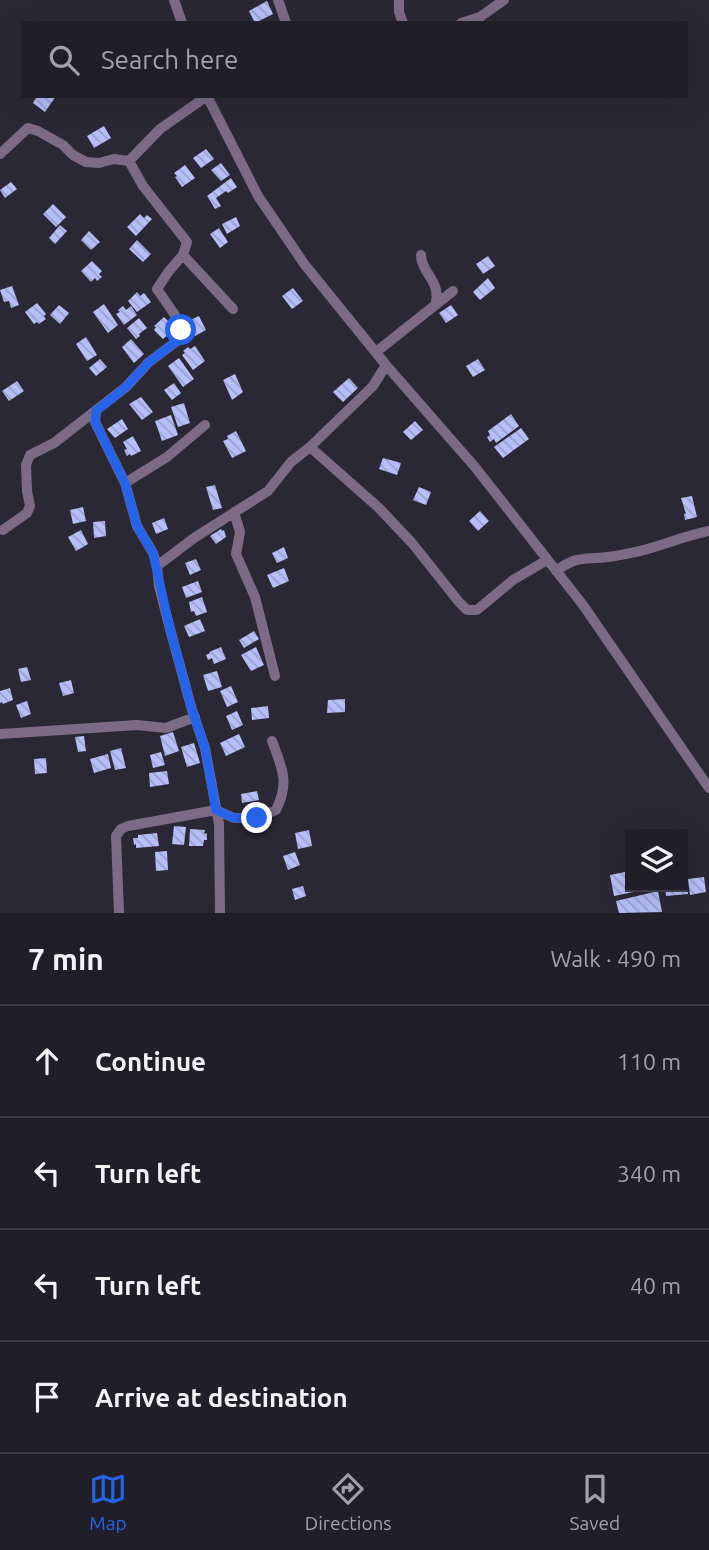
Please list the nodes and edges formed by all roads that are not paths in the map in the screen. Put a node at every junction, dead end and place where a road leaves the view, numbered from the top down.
1 (174, 0) edge
2 (278, 0) edge
3 (399, 0) edge
4 (504, 0) edge
5 (181, 21) edge
6 (285, 21) edge
7 (403, 21) edge
8 (467, 21) edge
9 (204, 98) edge
10 (208, 98) edge
11 (0, 154) edge
12 (129, 161) junction
13 (183, 255) junction
14 (421, 255) dead end
15 (453, 291) dead end
16 (436, 303) junction
17 (233, 309) dead end
18 (376, 352) junction
19 (386, 366) junction
20 (96, 411) junction
21 (205, 425) dead end
22 (310, 447) junction
23 (125, 483) junction
24 (234, 512) junction
25 (3, 530) dead end
26 (709, 531) edge
27 (547, 560) junction
28 (157, 566) junction
29 (556, 571) junction
30 (275, 676) dead end
31 (195, 717) junction
32 (0, 734) edge
33 (272, 741) dead end
34 (709, 788) edge
35 (216, 810) junction
36 (119, 913) edge
37 (220, 913) edge

1 - 5 street
2 - 6 street
3 - 7 street
4 - 8 street
9 - 12 street
10 - 18 street
11 - 12 street
12 - 13 street
13 - 17 street
13 - 20 street
14 - 16 street
15 - 16 street
16 - 18 street
18 - 19 street
19 - 22 street
19 - 27 street
20 - 23 street
20 - 25 street
21 - 23 street
22 - 24 street
22 - 27 street
23 - 28 street
24 - 28 street
24 - 30 street
26 - 29 street
27 - 29 street
28 - 31 street
29 - 34 street
31 - 32 street
31 - 35 street
33 - 35 street
35 - 36 street
35 - 37 street

